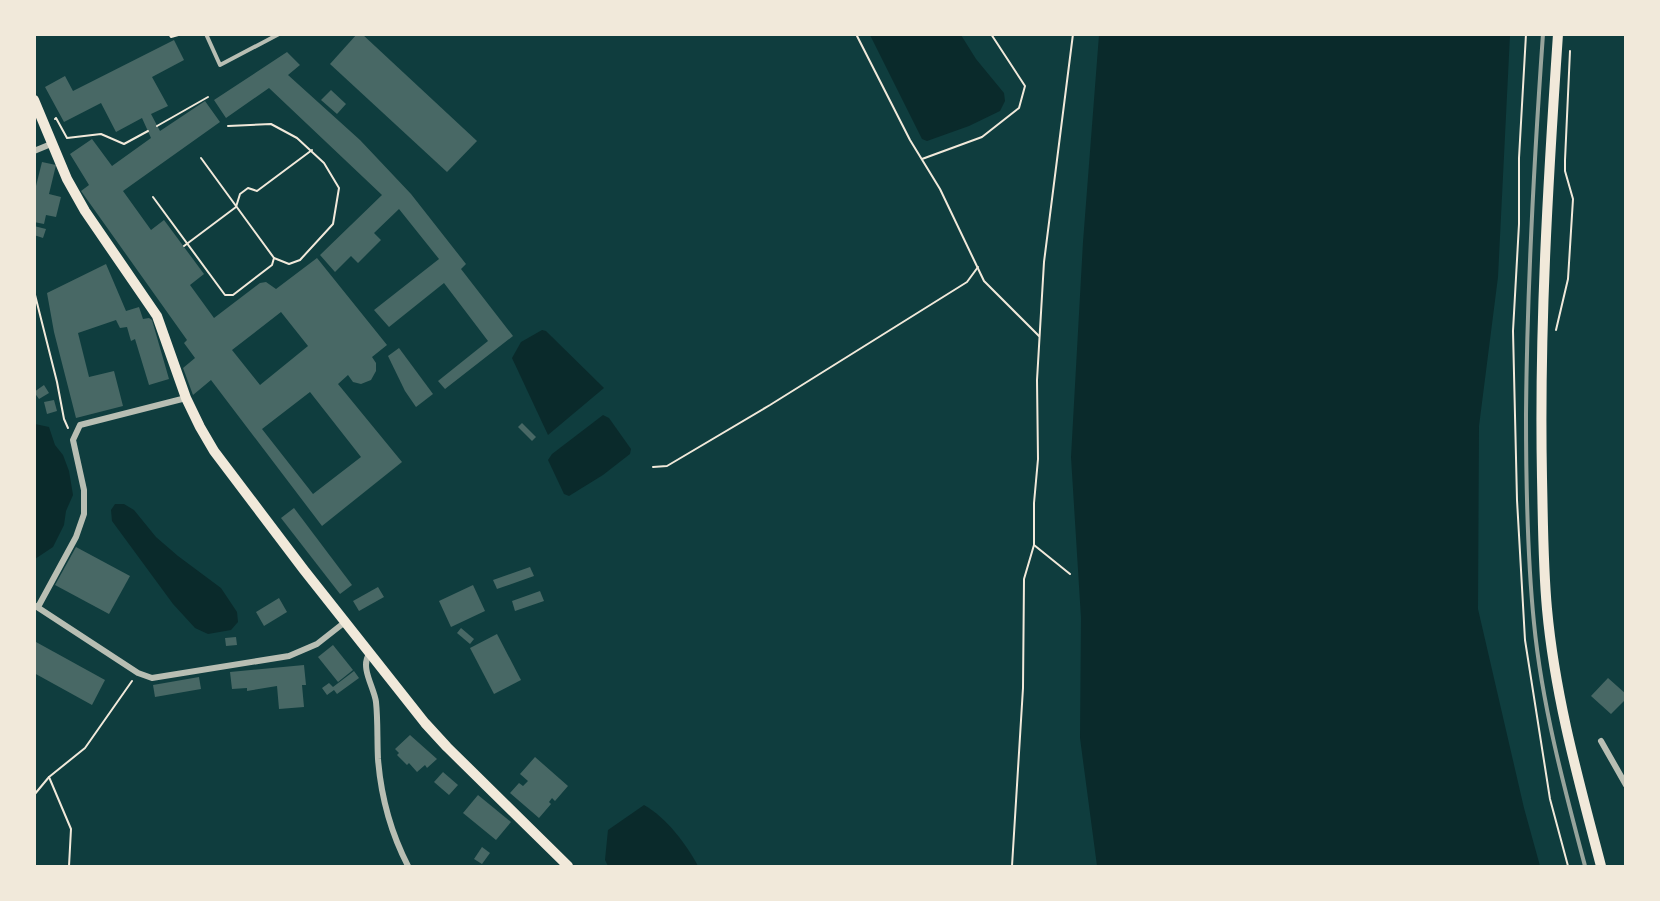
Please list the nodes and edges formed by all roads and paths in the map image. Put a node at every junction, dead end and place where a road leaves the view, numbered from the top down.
1 (169, 34) edge
2 (182, 34) edge
3 (206, 34) edge
4 (279, 34) edge
5 (856, 34) edge
6 (991, 34) edge
7 (1073, 34) edge
8 (1526, 34) edge
9 (1558, 34) edge
10 (1570, 46) dead end
11 (208, 97) dead end
12 (34, 100) edge
13 (44, 125) junction
14 (157, 126) dead end
15 (228, 126) dead end
16 (148, 131) dead end
17 (51, 144) junction
18 (312, 150) junction
19 (35, 151) edge
20 (201, 158) dead end
21 (922, 159) junction
22 (153, 197) dead end
23 (236, 207) junction
24 (187, 243) junction
25 (184, 246) dead end
26 (274, 258) junction
27 (978, 267) junction
28 (34, 291) edge
29 (1556, 330) dead end
30 (1039, 336) junction
31 (186, 398) junction
32 (73, 440) junction
33 (652, 466) dead end
34 (1034, 545) junction
35 (1070, 574) dead end
36 (36, 606) edge
37 (345, 622) junction
38 (369, 654) junction
39 (138, 673) junction
40 (1600, 741) dead end
41 (49, 777) junction
42 (1626, 785) edge
43 (34, 795) edge
44 (69, 867) edge
45 (408, 867) edge
46 (568, 867) edge
47 (1012, 867) edge
48 (1568, 867) edge
49 (1601, 867) edge

1 - 2 path
3 - 4 lane
5 - 21 path
6 - 21 path
7 - 30 path
8 - 48 path
9 - 49 main road
10 - 29 path
11 - 14 path
12 - 13 main road
13 - 16 path
13 - 17 main road
15 - 18 path
17 - 19 street
17 - 31 main road
18 - 23 path
18 - 26 path
20 - 23 path
21 - 27 path
22 - 24 path
23 - 24 path
23 - 26 path
24 - 25 path
24 - 26 path
27 - 30 path
27 - 33 path
28 - 32 path
30 - 34 path
31 - 32 street
31 - 37 main road
32 - 36 street
34 - 35 path
34 - 47 path
36 - 39 street
37 - 38 main road
37 - 39 street
38 - 45 street
38 - 46 main road
39 - 41 path
40 - 42 street
41 - 43 path
41 - 44 path

